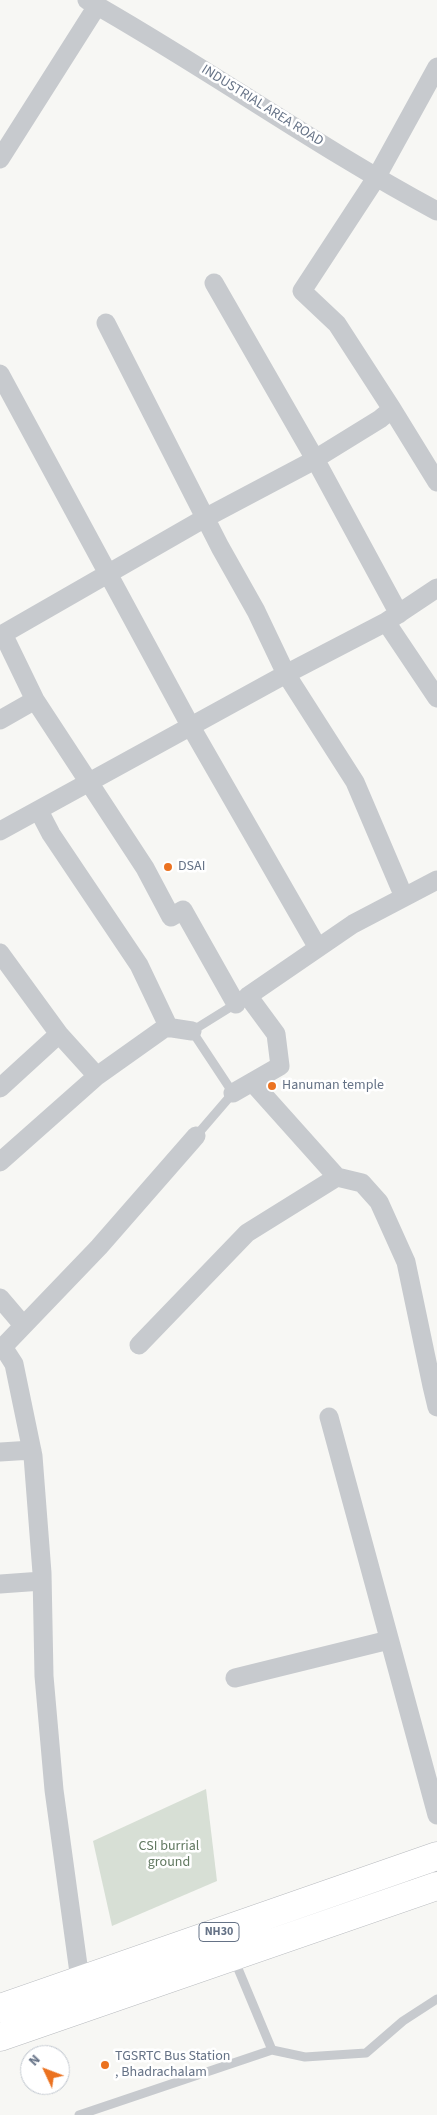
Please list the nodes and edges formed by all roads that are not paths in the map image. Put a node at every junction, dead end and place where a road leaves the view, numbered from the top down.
1 (92, 3) edge
2 (437, 66) edge
3 (0, 159) edge
4 (376, 178) junction
5 (437, 211) edge
6 (214, 283) dead end
7 (106, 323) dead end
8 (0, 374) edge
9 (392, 409) junction
10 (315, 459) junction
11 (437, 482) edge
12 (206, 518) junction
13 (108, 574) junction
14 (437, 588) edge
15 (392, 618) junction
16 (1, 631) edge
17 (286, 674) junction
18 (437, 698) edge
19 (35, 700) junction
20 (0, 720) edge
21 (191, 727) junction
22 (88, 783) junction
23 (39, 811) junction
24 (0, 831) edge
25 (437, 880) edge
26 (404, 897) junction
27 (318, 948) junction
28 (0, 953) edge
29 (242, 1000) junction
30 (169, 1028) junction
31 (192, 1031) junction
32 (59, 1034) junction
33 (97, 1076) junction
34 (252, 1082) junction
35 (0, 1088) edge
36 (233, 1093) junction
37 (196, 1136) joint
38 (0, 1162) edge
39 (337, 1177) junction
40 (0, 1298) edge
41 (24, 1325) junction
42 (139, 1346) dead end
43 (1, 1347) edge
44 (434, 1386) edge
45 (437, 1407) edge
46 (329, 1417) dead end
47 (32, 1450) junction
48 (0, 1452) edge
49 (42, 1581) junction
50 (0, 1584) edge
51 (390, 1640) junction
52 (235, 1678) dead end
53 (437, 1816) edge
54 (437, 1856) edge
55 (437, 1886) edge
56 (228, 1944) junction
57 (80, 1980) junction
58 (437, 1998) edge
59 (0, 2008) edge
60 (0, 2037) edge
61 (272, 2050) junction
62 (79, 2115) edge

1 - 3 street
1 - 4 street, INDUSTRIAL AREA ROAD
2 - 4 street
4 - 5 street, INDUSTRIAL AREA ROAD
4 - 9 street
6 - 10 street
7 - 12 street
8 - 13 street
9 - 10 street
9 - 11 street
10 - 12 street
10 - 15 street
12 - 13 street
12 - 17 street
13 - 16 street
13 - 21 street
14 - 15 street
15 - 17 street
15 - 18 street
16 - 19 street
17 - 21 street
17 - 26 street
19 - 20 street
19 - 22 street
21 - 22 street
21 - 27 street
22 - 23 street
22 - 29 street
23 - 24 street
23 - 30 street
25 - 26 street
26 - 27 street
27 - 29 street
28 - 32 street
29 - 31 lane
29 - 34 street
30 - 31 street
30 - 33 street
31 - 36 lane
32 - 33 street
32 - 35 street
33 - 38 street
34 - 36 street
34 - 39 street
36 - 37 lane
37 - 41 street
39 - 42 street
39 - 44 street
40 - 41 street
41 - 43 street
43 - 47 street
44 - 45 street
46 - 51 street
47 - 48 street
47 - 49 street
49 - 50 street
49 - 57 street
51 - 52 street
51 - 53 street
54 - 56 highway, NH30
55 - 56 highway, NH30
56 - 57 highway, NH30
56 - 60 highway, NH30
56 - 61 lane
57 - 59 highway, NH30
58 - 61 lane
61 - 62 lane

